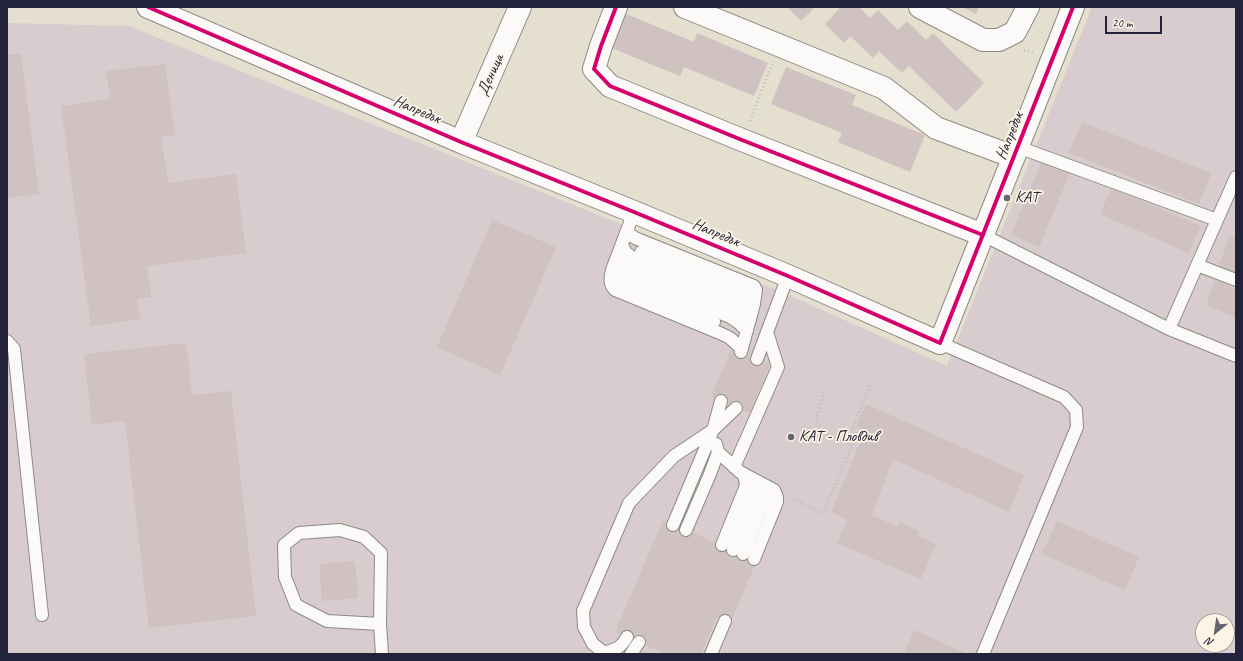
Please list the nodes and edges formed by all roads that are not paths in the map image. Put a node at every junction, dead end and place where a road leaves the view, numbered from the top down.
1 (148, 7) edge
2 (520, 7) edge
3 (616, 7) edge
4 (685, 7) edge
5 (920, 7) edge
6 (1028, 7) edge
7 (1073, 7) edge
8 (461, 142) junction
9 (1016, 152) junction
10 (1236, 177) edge
11 (1217, 220) junction
12 (983, 235) junction
13 (622, 244) junction
14 (1197, 265) junction
15 (788, 276) junction
16 (1236, 280) edge
17 (747, 329) junction
18 (1169, 329) junction
19 (767, 332) junction
20 (7, 341) edge
21 (940, 343) junction
22 (1236, 356) edge
23 (757, 359) dead end
24 (721, 401) dead end
25 (736, 408) dead end
26 (713, 430) junction
27 (718, 452) junction
28 (743, 473) junction
29 (763, 484) junction
30 (673, 525) dead end
31 (686, 530) dead end
32 (738, 552) junction
33 (42, 615) dead end
34 (725, 622) dead end
35 (380, 624) junction
36 (627, 637) dead end
37 (639, 642) dead end
38 (604, 653) edge
39 (382, 654) edge
40 (631, 654) edge
41 (711, 654) edge
42 (983, 654) edge

1 - 8 street, Напредък
2 - 8 street, Деница
3 - 12 street
4 - 9 street
5 - 6 street
7 - 9 street, Напредък
8 - 13 street, Напредък
9 - 11 lane
9 - 12 street, Напредък
10 - 11 lane
11 - 14 lane
12 - 18 lane
12 - 21 street, Напредък
13 - 15 street, Напредък
13 - 17 lane
13 - 17 lane
13 - 17 lane
13 - 17 lane
14 - 16 lane
14 - 18 lane
15 - 19 lane
15 - 21 street, Напредък
18 - 22 lane
19 - 23 lane
19 - 28 lane
20 - 33 lane
21 - 42 lane
24 - 26 lane
25 - 26 lane
26 - 27 lane
26 - 30 lane
26 - 38 lane
27 - 28 lane
27 - 31 lane
28 - 29 lane
28 - 32 lane
29 - 32 lane
29 - 32 lane
34 - 41 lane
35 - 35 lane
35 - 39 lane
36 - 38 lane
37 - 40 lane

